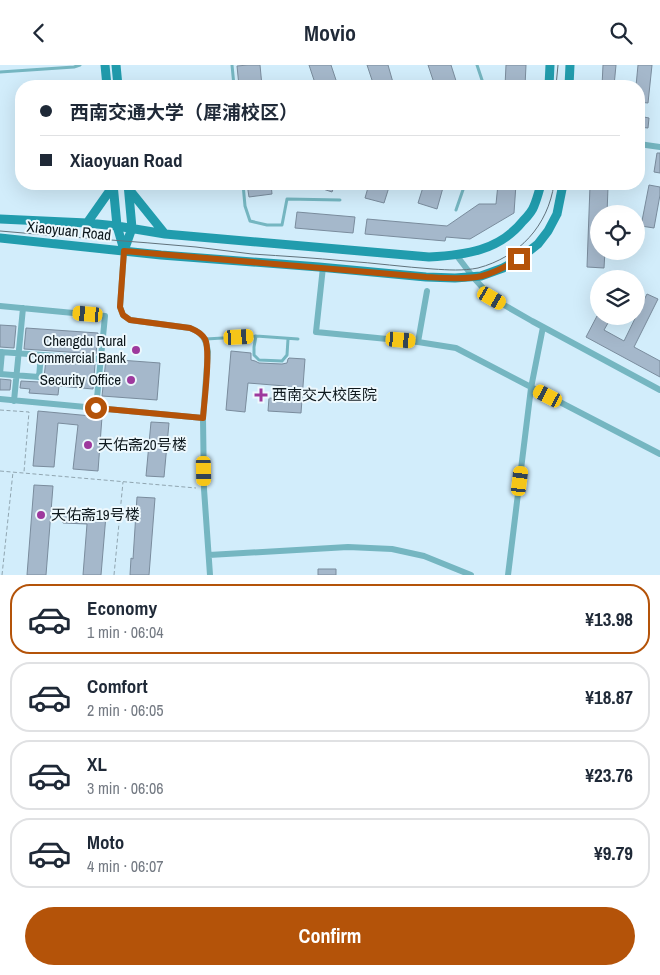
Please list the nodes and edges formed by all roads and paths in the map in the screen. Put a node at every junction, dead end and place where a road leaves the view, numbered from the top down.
1 (80, 65) edge
2 (105, 65) edge
3 (116, 65) edge
4 (232, 65) edge
5 (477, 65) edge
6 (550, 65) edge
7 (570, 65) edge
8 (0, 72) edge
9 (106, 80) edge
10 (117, 80) edge
11 (233, 80) edge
12 (482, 80) edge
13 (549, 80) edge
14 (569, 80) edge
15 (645, 145) edge
16 (660, 147) edge
17 (110, 190) edge
18 (113, 190) edge
19 (128, 190) edge
20 (131, 190) edge
21 (244, 190) edge
22 (463, 190) edge
23 (539, 190) edge
24 (562, 190) edge
25 (340, 200) dead end
26 (456, 210) dead end
27 (0, 219) edge
28 (87, 223) junction
29 (117, 226) junction
30 (132, 229) junction
31 (165, 234) junction
32 (0, 238) edge
33 (124, 251) junction
34 (457, 256) junction
35 (323, 267) junction
36 (473, 277) junction
37 (427, 291) dead end
38 (0, 306) edge
39 (23, 308) junction
40 (543, 327) junction
41 (256, 336) junction
42 (205, 339) junction
43 (288, 339) junction
44 (298, 339) dead end
45 (418, 342) junction
46 (1, 352) edge
47 (19, 354) junction
48 (41, 355) junction
49 (100, 359) junction
50 (17, 375) junction
51 (532, 388) junction
52 (660, 390) edge
53 (0, 399) edge
54 (14, 401) junction
55 (96, 408) junction
56 (0, 410) edge
57 (203, 418) junction
58 (660, 454) edge
59 (0, 471) edge
60 (13, 472) junction
61 (24, 473) junction
62 (124, 482) junction
63 (204, 489) junction
64 (209, 555) junction
65 (2, 575) edge
66 (114, 575) edge
67 (210, 575) edge
68 (471, 575) edge
69 (508, 575) edge

1 - 8 lane
2 - 9 street
3 - 10 street
4 - 11 lane
5 - 12 lane
6 - 13 street
7 - 14 street
15 - 16 street
17 - 28 street
18 - 29 street
19 - 30 street
20 - 31 street
21 - 25 lane
22 - 26 lane
23 - 34 street, Xiaoyuan Road
24 - 36 street, Xiaoyuan Road
27 - 28 street, Xiaoyuan Road
28 - 29 street, Xiaoyuan Road
29 - 30 street, Xiaoyuan Road
29 - 33 street
30 - 31 street, Xiaoyuan Road
30 - 33 street
31 - 34 street, Xiaoyuan Road
32 - 33 street, Xiaoyuan Road
33 - 35 street, Xiaoyuan Road
33 - 42 street
34 - 36 street
35 - 36 street, Xiaoyuan Road
35 - 45 street
36 - 40 street
37 - 45 street
38 - 39 street
39 - 47 street
39 - 49 street
40 - 51 street
40 - 52 street
41 - 42 lane
41 - 43 lane
41 - 43 lane
42 - 57 street
43 - 44 lane
45 - 51 street
46 - 47 street
46 - 50 street
47 - 48 street
47 - 50 street
48 - 49 street
48 - 50 street
49 - 55 street
50 - 54 street
51 - 58 street
51 - 69 street
53 - 54 street
54 - 55 street
55 - 57 street
56 - 61 path
57 - 63 street
59 - 60 path
60 - 61 path
60 - 65 path
61 - 62 path
62 - 63 path
62 - 66 path
63 - 64 street
64 - 67 street
64 - 68 street

